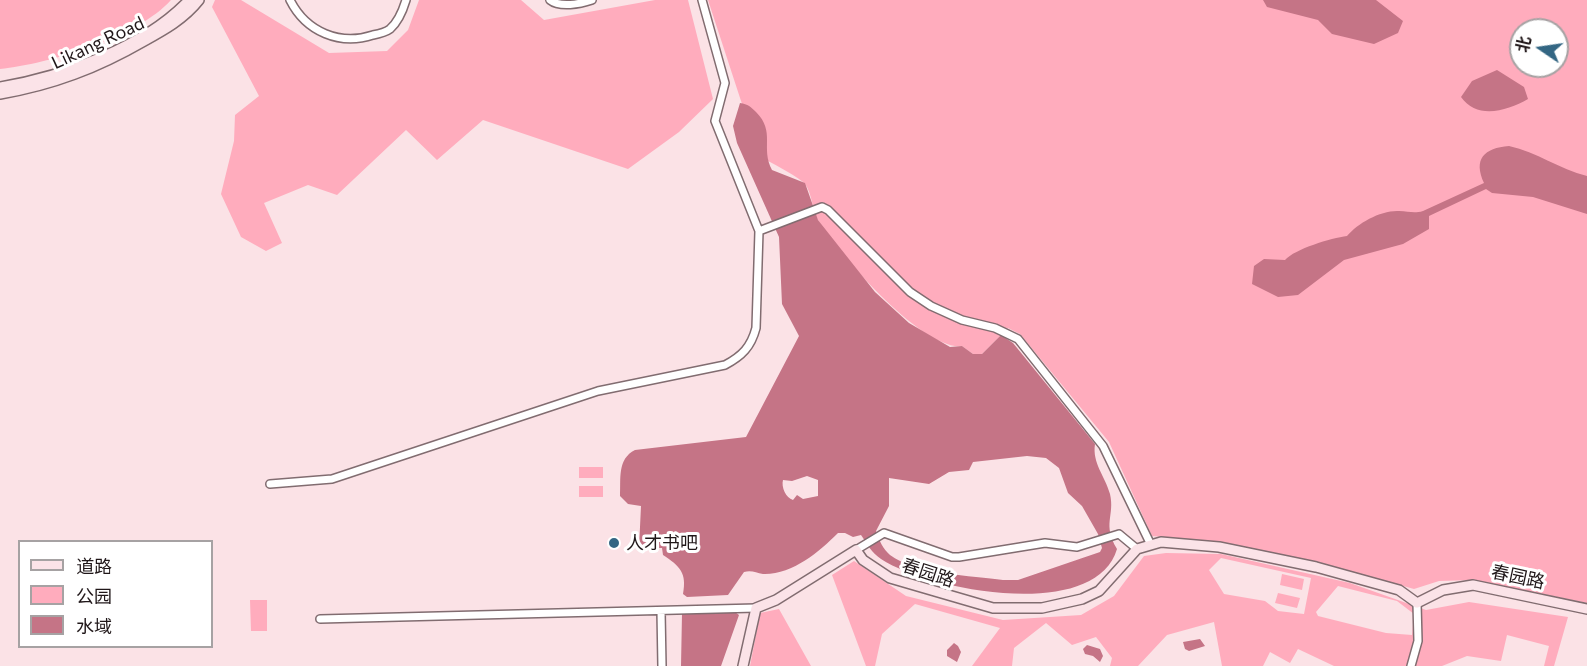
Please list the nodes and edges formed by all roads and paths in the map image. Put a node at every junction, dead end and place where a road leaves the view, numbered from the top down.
1 (189, 0) edge
2 (199, 0) edge
3 (290, 0) edge
4 (406, 0) edge
5 (550, 0) edge
6 (592, 0) edge
7 (702, 0) edge
8 (0, 87) edge
9 (0, 94) edge
10 (759, 231) junction
11 (270, 484) dead end
12 (1151, 545) junction
13 (1137, 549) junction
14 (856, 550) junction
15 (1418, 603) junction
16 (756, 608) junction
17 (1587, 609) edge
18 (661, 611) junction
19 (320, 619) dead end
20 (662, 666) edge
21 (743, 666) edge
22 (1411, 666) edge

1 - 8 street, Likang Road
2 - 9 street, Likang Road
3 - 4 street
5 - 6 street
7 - 10 street
10 - 11 street
10 - 12 street
12 - 13 street
12 - 15 street
13 - 14 street
13 - 14 street, 春园路
14 - 16 street
15 - 17 street, 春园路
15 - 22 street
16 - 18 street
16 - 21 street
18 - 19 street
18 - 20 street

